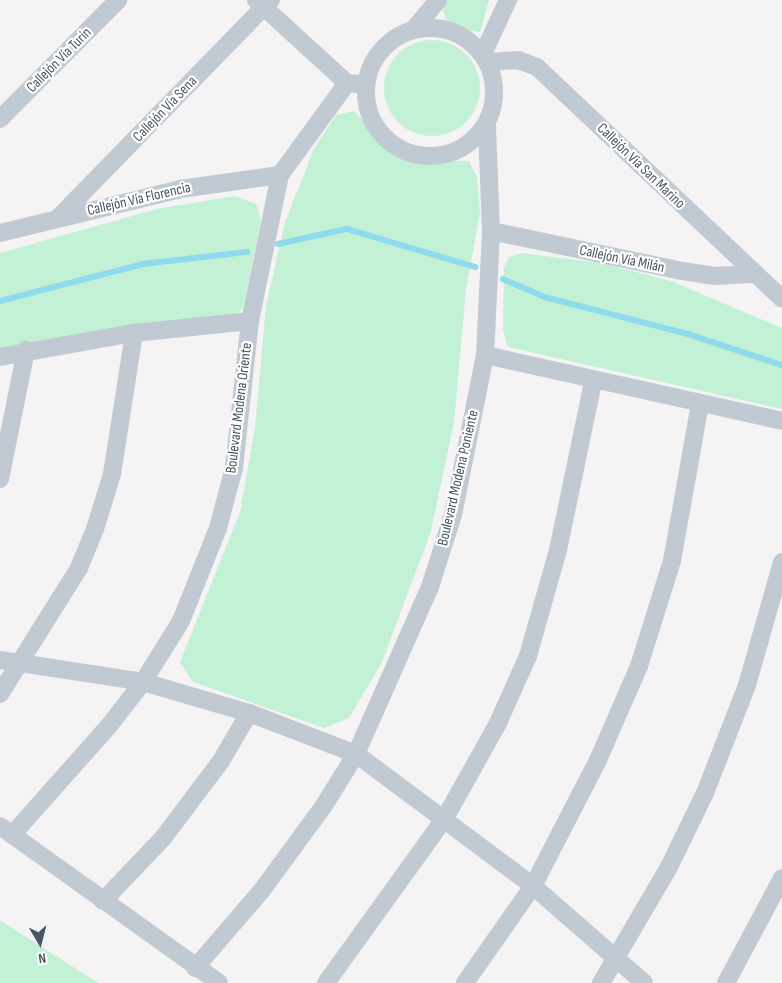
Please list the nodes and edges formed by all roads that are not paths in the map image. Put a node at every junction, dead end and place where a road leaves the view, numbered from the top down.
1 (118, 0) edge
2 (438, 0) edge
3 (508, 0) edge
4 (264, 2) edge
5 (413, 30) junction
6 (486, 58) junction
7 (348, 83) junction
8 (365, 85) junction
9 (0, 119) edge
10 (487, 125) junction
11 (280, 175) junction
12 (58, 218) junction
13 (491, 231) junction
14 (0, 233) edge
15 (753, 274) junction
16 (782, 299) edge
17 (250, 321) junction
18 (134, 333) junction
19 (26, 350) junction
20 (485, 355) junction
21 (0, 357) edge
22 (593, 382) junction
23 (700, 404) junction
24 (782, 421) edge
25 (0, 479) edge
26 (782, 562) edge
27 (0, 660) edge
28 (22, 664) junction
29 (143, 682) junction
30 (0, 694) edge
31 (249, 713) junction
32 (356, 754) junction
33 (445, 818) junction
34 (6, 830) edge
35 (782, 878) edge
36 (533, 886) junction
37 (103, 901) junction
38 (617, 960) junction
39 (195, 968) junction
40 (219, 983) edge
41 (326, 983) edge
42 (464, 983) edge
43 (601, 983) edge
44 (644, 983) edge
45 (726, 983) edge

1 - 9 street, Callejón Vía Turín
2 - 5 street
3 - 6 street
4 - 7 street
4 - 12 street, Callejón Vía Sena
5 - 6 street
5 - 8 street
6 - 10 street
6 - 15 street, Callejón Via San Marino
7 - 8 street
7 - 11 street, Boulevard Modena Oriente
8 - 10 street
10 - 13 street, Boulevard Modena Poniente
11 - 12 street, Callejón Vía Florencia
11 - 17 street, Boulevard Modena Oriente
12 - 14 street, Callejón Vía Florencia
13 - 15 street, Callejón Vía Milán
13 - 20 street, Boulevard Modena Poniente
15 - 16 street, Callejón Via San Marino
17 - 18 street
17 - 29 street, Boulevard Modena Oriente
18 - 19 street
18 - 28 street
19 - 21 street
19 - 25 street
20 - 22 street
20 - 32 street, Boulevard Modena Poniente
22 - 23 street
22 - 33 street
23 - 24 street
23 - 36 street
26 - 38 street
27 - 28 street
28 - 29 street
28 - 30 street
29 - 31 street
29 - 34 street, Boulevard Modena Oriente
31 - 32 street
31 - 37 street
32 - 33 street
32 - 39 street, Boulevard Modena Poniente
33 - 36 street
33 - 41 street
34 - 37 street
35 - 45 street
36 - 38 street
36 - 42 street
37 - 39 street
38 - 43 street
38 - 44 street
39 - 40 street

